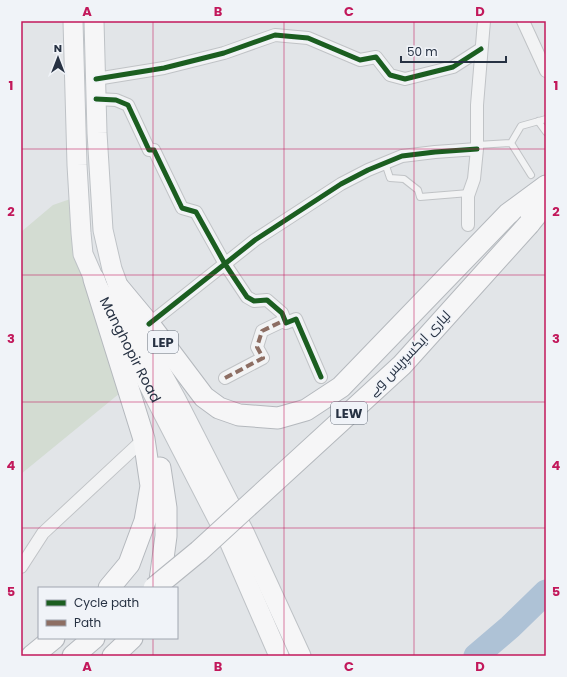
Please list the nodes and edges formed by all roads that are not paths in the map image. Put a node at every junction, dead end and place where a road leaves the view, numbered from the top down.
1 (73, 21) edge
2 (94, 21) edge
3 (484, 21) edge
4 (523, 21) edge
5 (481, 49) junction
6 (546, 70) edge
7 (96, 79) junction
8 (96, 99) junction
9 (546, 119) edge
10 (538, 121) junction
11 (546, 132) edge
12 (511, 143) junction
13 (477, 147) junction
14 (385, 164) junction
15 (538, 181) edge
16 (469, 193) junction
17 (546, 203) edge
18 (468, 225) dead end
19 (225, 264) junction
20 (94, 279) junction
21 (119, 288) junction
22 (284, 320) junction
23 (149, 324) junction
24 (121, 362) junction
25 (321, 377) dead end
26 (225, 378) dead end
27 (204, 397) joint
28 (144, 439) junction
29 (237, 536) junction
30 (21, 567) edge
31 (109, 587) edge
32 (155, 587) edge
33 (159, 587) edge
34 (53, 639) edge
35 (93, 639) edge
36 (131, 639) edge
37 (32, 656) edge
38 (73, 656) edge
39 (113, 656) edge
40 (279, 656) edge
41 (300, 656) edge

1 - 20 main road, Manghopir Road
2 - 7 main road, Manghopir Road
3 - 5 street
4 - 6 street
5 - 7 street
5 - 13 street
7 - 8 main road, Manghopir Road
8 - 19 street
8 - 21 main road, Manghopir Road
9 - 10 lane
10 - 11 lane
10 - 12 lane
12 - 13 lane
12 - 15 lane
13 - 14 street
13 - 16 street
14 - 16 lane
14 - 19 street
15 - 27 highway, LEW
16 - 18 street
17 - 32 highway, لیاری ایکسپریس وے / LEW, bridge
19 - 22 street
19 - 23 street
20 - 24 highway
20 - 29 main road, Manghopir Road
21 - 23 highway, LEP
21 - 29 main road, Manghopir Road
22 - 25 street
22 - 26 street
23 - 27 highway, LEP
24 - 28 highway
24 - 33 highway
28 - 30 street
28 - 31 highway
29 - 40 main road, Manghopir Road
29 - 41 main road, Manghopir Road
34 - 37 highway
35 - 38 highway
36 - 39 highway

